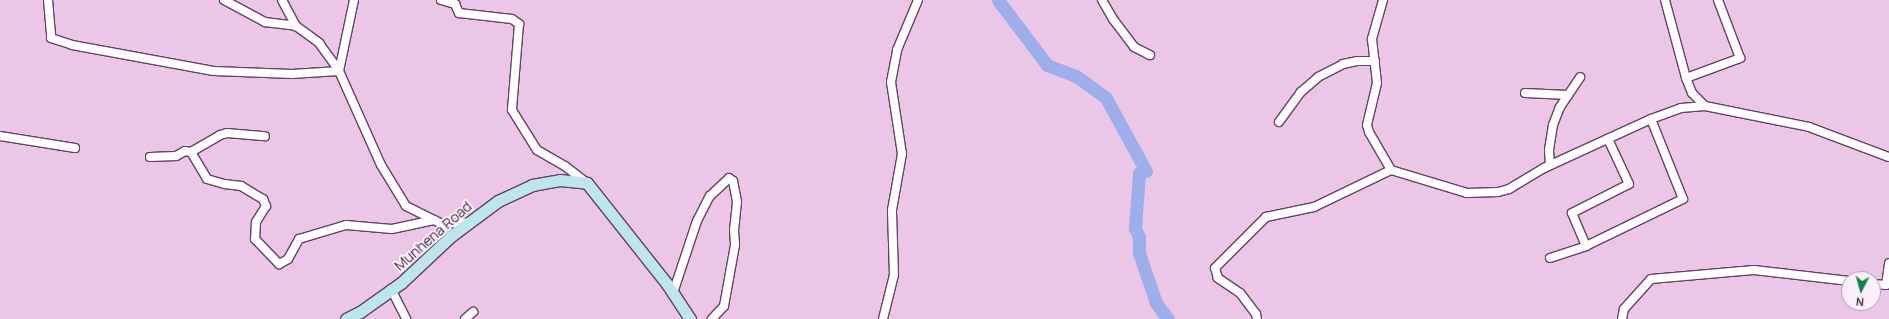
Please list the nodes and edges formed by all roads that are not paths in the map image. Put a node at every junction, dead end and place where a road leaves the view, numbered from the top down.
1 (48, 0) edge
2 (224, 0) edge
3 (282, 0) edge
4 (354, 0) edge
5 (441, 0) edge
6 (918, 0) edge
7 (1102, 0) edge
8 (1383, 0) edge
9 (1665, 0) edge
10 (1718, 0) edge
11 (296, 26) junction
12 (1150, 55) dead end
13 (1375, 61) junction
14 (339, 71) junction
15 (1580, 77) dead end
16 (1686, 78) junction
17 (1525, 93) dead end
18 (1568, 95) junction
19 (1705, 106) junction
20 (1652, 119) junction
21 (1279, 122) dead end
22 (0, 136) edge
23 (265, 136) dead end
24 (1608, 139) junction
25 (75, 148) dead end
26 (191, 152) junction
27 (150, 156) dead end
28 (1889, 157) edge
29 (1550, 165) junction
30 (1391, 170) junction
31 (587, 183) junction
32 (434, 220) junction
33 (469, 222) junction
34 (1586, 246) junction
35 (1550, 258) dead end
36 (1889, 263) edge
37 (1841, 280) edge
38 (1881, 285) edge
39 (391, 289) junction
40 (674, 293) junction
41 (473, 312) dead end
42 (346, 319) edge
43 (406, 319) edge
44 (465, 319) edge
45 (690, 319) edge
46 (712, 319) edge
47 (883, 319) edge
48 (1257, 319) edge
49 (1622, 319) edge

1 - 14 street
2 - 11 street
3 - 11 street
4 - 14 street
5 - 31 street
6 - 47 street
7 - 12 street
8 - 13 street
9 - 16 street
10 - 16 street
11 - 14 street
13 - 21 street
13 - 30 street
14 - 32 street
15 - 18 street
16 - 19 street
17 - 18 street
18 - 29 street
19 - 20 street
19 - 28 street
20 - 24 street
20 - 34 street
22 - 25 street
23 - 26 street
24 - 29 street
24 - 34 street
26 - 27 street
26 - 32 street
29 - 30 street
30 - 48 street
31 - 33 street, Munhena Road
31 - 40 street
32 - 33 street
33 - 39 street, Munhena Road
34 - 35 street
36 - 38 street
37 - 49 street
39 - 42 street, Munhena Road
39 - 43 street
40 - 45 street
40 - 46 street
41 - 44 street

